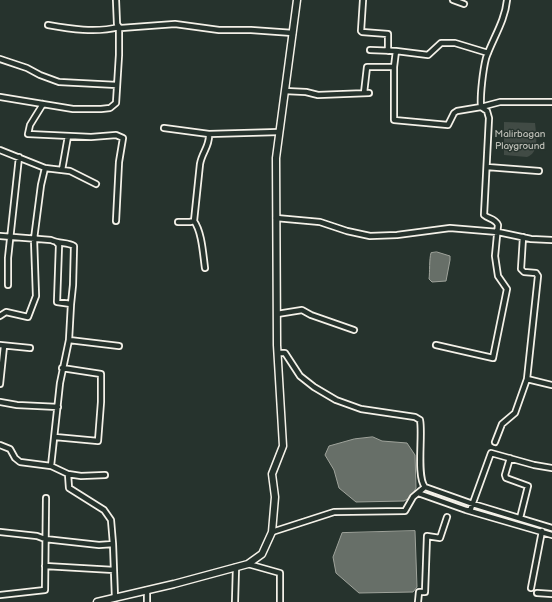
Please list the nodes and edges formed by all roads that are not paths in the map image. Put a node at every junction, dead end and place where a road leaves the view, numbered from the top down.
1 (116, 0) edge
2 (297, 0) edge
3 (363, 0) edge
4 (453, 0) edge
5 (507, 0) edge
6 (464, 4) dead end
7 (48, 25) dead end
8 (119, 27) junction
9 (293, 33) junction
10 (370, 50) dead end
11 (388, 51) junction
12 (396, 51) junction
13 (488, 53) junction
14 (0, 59) edge
15 (394, 67) junction
16 (117, 85) junction
17 (285, 91) junction
18 (0, 97) edge
19 (552, 102) edge
20 (43, 104) junction
21 (481, 107) junction
22 (164, 128) dead end
23 (279, 132) junction
24 (209, 134) junction
25 (68, 136) junction
26 (0, 150) edge
27 (19, 157) junction
28 (488, 166) junction
29 (45, 168) junction
30 (62, 170) junction
31 (539, 170) dead end
32 (96, 184) dead end
33 (276, 218) junction
34 (116, 220) dead end
35 (194, 221) junction
36 (178, 222) dead end
37 (498, 232) junction
38 (0, 236) edge
39 (523, 237) junction
40 (11, 238) junction
41 (34, 239) junction
42 (552, 240) edge
43 (57, 243) junction
44 (205, 268) dead end
45 (8, 285) dead end
46 (70, 304) junction
47 (277, 314) junction
48 (0, 316) edge
49 (354, 330) dead end
50 (68, 340) junction
51 (436, 345) dead end
52 (2, 346) edge
53 (119, 346) dead end
54 (30, 348) dead end
55 (278, 353) junction
56 (62, 368) junction
57 (527, 379) junction
58 (0, 384) edge
59 (552, 385) edge
60 (0, 402) edge
61 (58, 407) junction
62 (55, 437) junction
63 (494, 442) dead end
64 (0, 445) edge
65 (510, 458) junction
66 (51, 466) junction
67 (552, 468) edge
68 (68, 474) junction
69 (105, 475) dead end
70 (424, 487) junction
71 (418, 493) junction
72 (46, 498) dead end
73 (473, 504) junction
74 (470, 511) junction
75 (447, 517) dead end
76 (520, 518) junction
77 (552, 528) edge
78 (542, 531) junction
79 (0, 532) edge
80 (272, 532) junction
81 (552, 535) edge
82 (45, 539) junction
83 (113, 544) junction
84 (248, 564) junction
85 (45, 566) junction
86 (236, 567) junction
87 (114, 570) junction
88 (531, 588) dead end
89 (147, 590) junction
90 (537, 593) dead end
91 (552, 594) edge
92 (0, 595) edge
93 (115, 598) junction
94 (96, 602) edge
95 (147, 602) edge
96 (235, 602) edge
97 (280, 602) edge
98 (418, 602) edge

1 - 8 street
2 - 9 street
3 - 11 street
4 - 6 street
5 - 13 street
7 - 8 street
8 - 9 street
8 - 16 street
9 - 17 street
10 - 11 street
11 - 12 street
12 - 13 street
12 - 15 street
13 - 21 street
14 - 16 street
15 - 17 street
15 - 21 street
16 - 20 street
17 - 23 street
18 - 20 street
19 - 21 street
20 - 25 street
21 - 28 street
22 - 24 street
23 - 24 street
23 - 33 street
24 - 35 street
25 - 30 street
25 - 34 street
26 - 27 street
27 - 29 street
27 - 40 street
28 - 31 street
28 - 37 street
29 - 30 street
29 - 41 street
30 - 32 street
33 - 37 street
33 - 47 street
35 - 36 street
35 - 44 street
37 - 39 street
37 - 51 street
38 - 40 street
39 - 42 street
39 - 57 street
40 - 41 street
40 - 45 street
41 - 43 street
41 - 48 street
43 - 46 street
43 - 46 street
46 - 50 street
47 - 49 street
47 - 55 street
50 - 53 street
50 - 56 street
52 - 54 street
52 - 58 street
55 - 70 street
55 - 80 street
56 - 61 street
56 - 62 street
57 - 59 street
57 - 63 street
60 - 61 street
61 - 62 street
62 - 66 street
64 - 66 street
65 - 67 street
65 - 73 street
65 - 76 street
66 - 68 street
68 - 69 street
68 - 83 street
70 - 71 street
70 - 73 street
71 - 74 street
71 - 80 street
72 - 82 street
73 - 74 street
73 - 76 street
74 - 78 street
75 - 98 street
76 - 77 street
78 - 81 street
78 - 88 street
79 - 82 street
80 - 84 street
82 - 83 street
82 - 85 street
83 - 87 street
84 - 86 street
84 - 97 street
85 - 87 street
85 - 92 street
86 - 89 street
86 - 96 street
87 - 93 street
89 - 93 street
89 - 95 street
90 - 91 street
93 - 94 street

